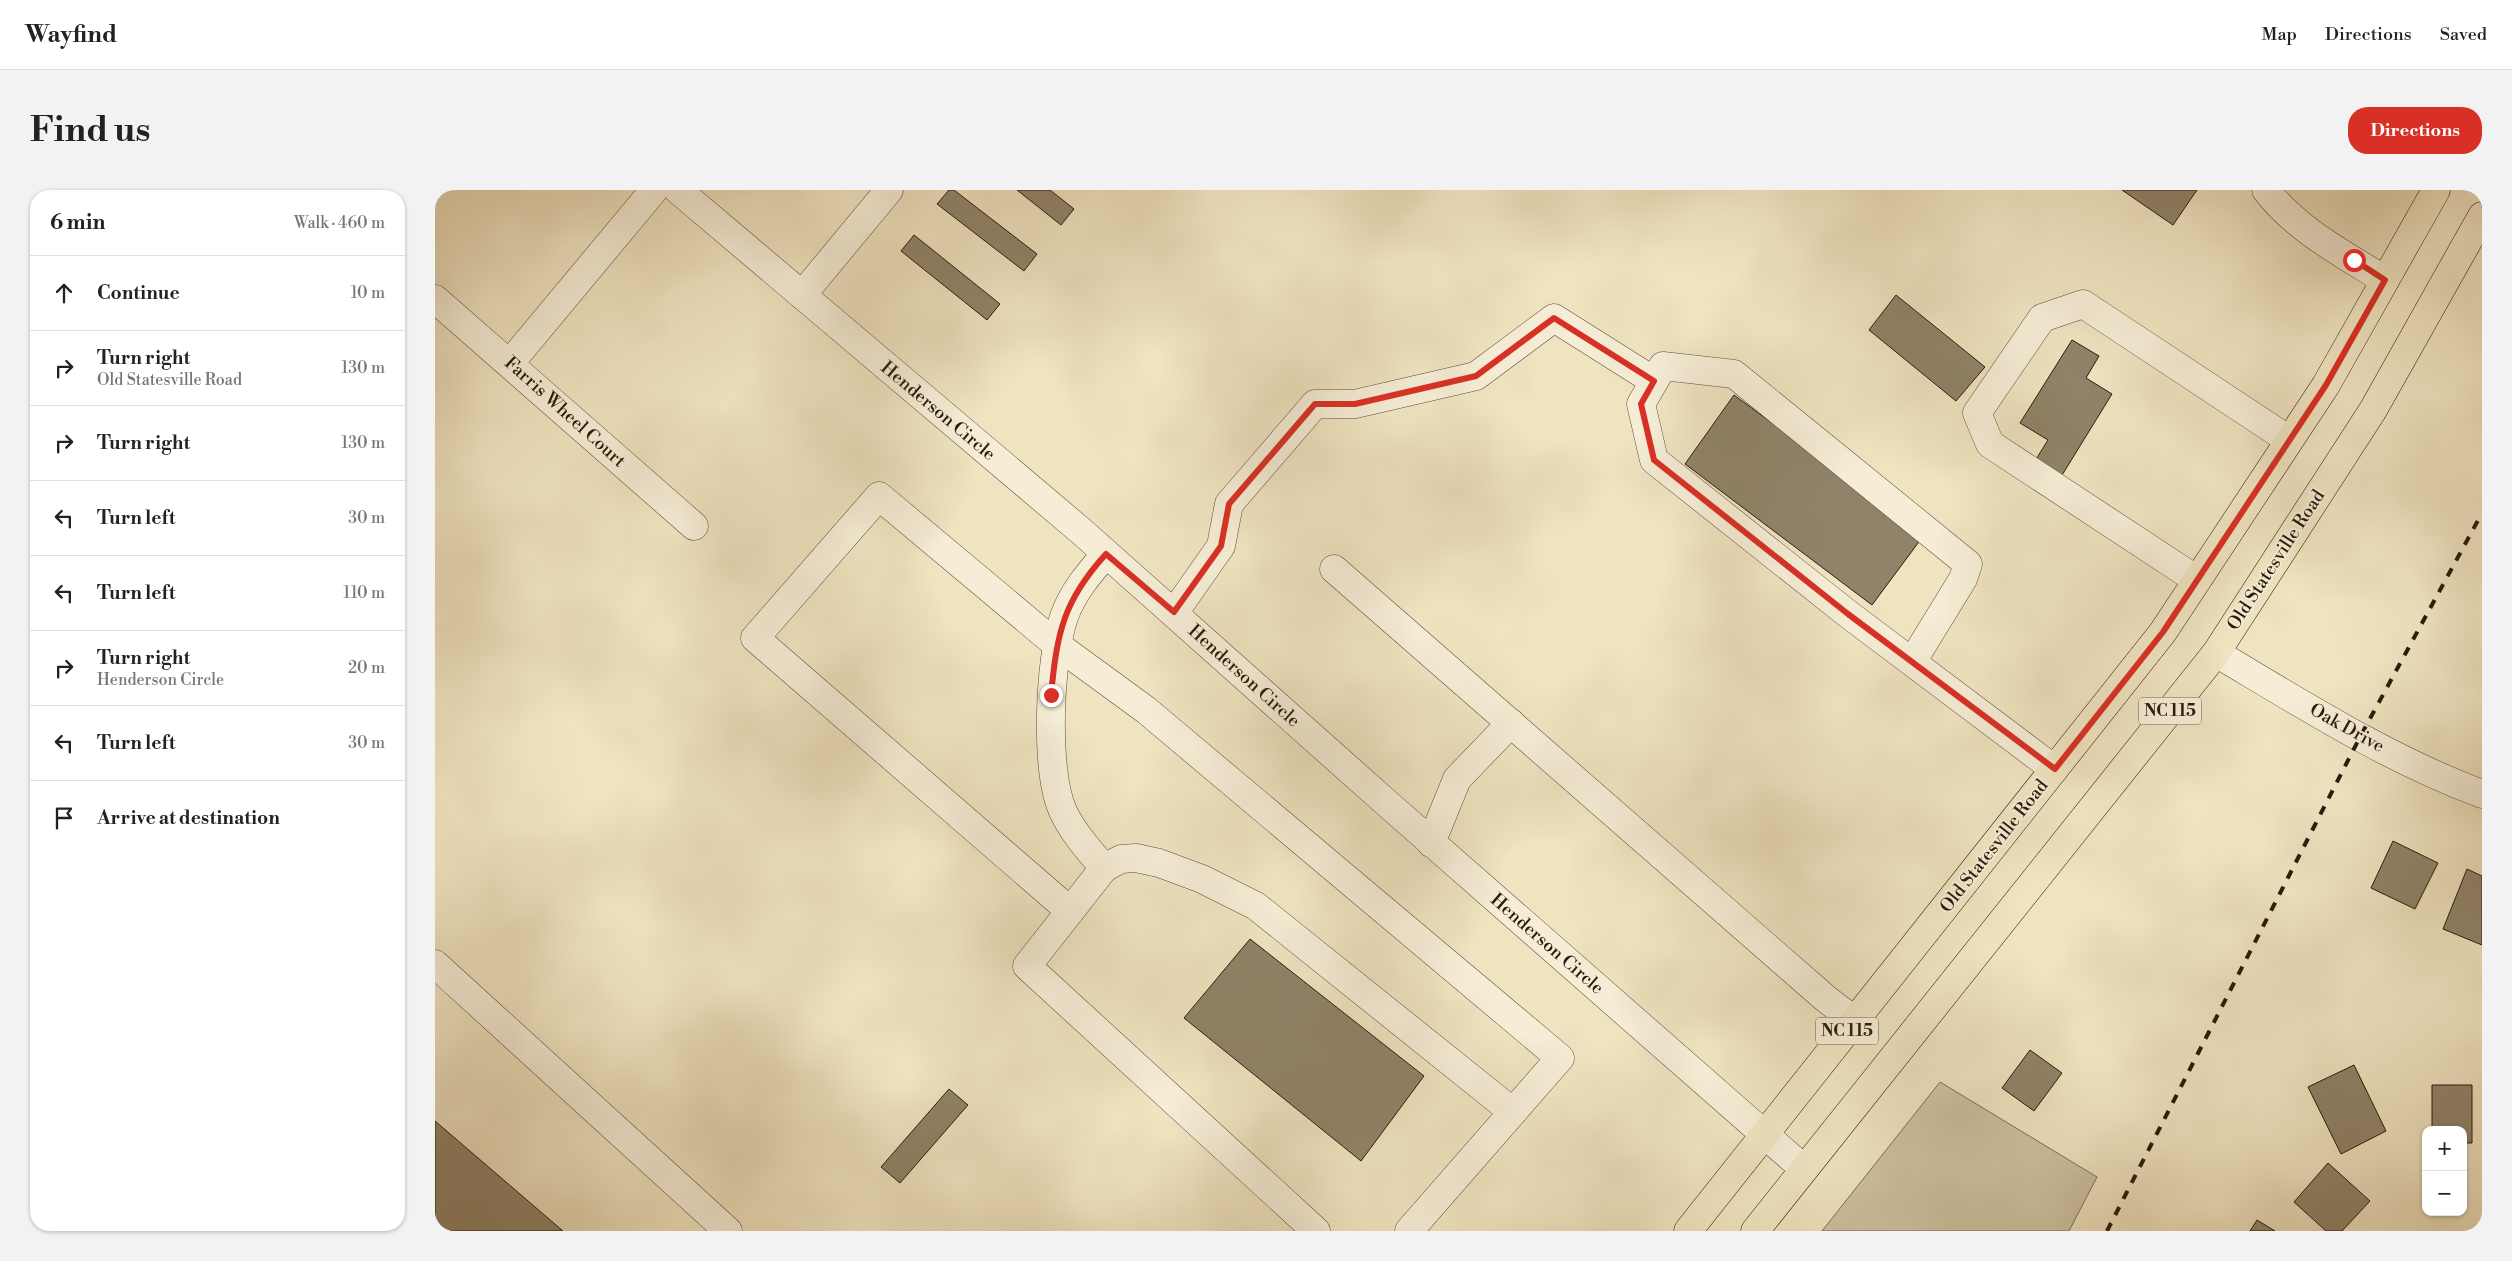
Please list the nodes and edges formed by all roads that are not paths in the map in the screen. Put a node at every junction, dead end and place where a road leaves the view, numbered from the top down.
1 (654, 190) edge
2 (678, 190) edge
3 (889, 190) edge
4 (2266, 190) edge
5 (2436, 190) edge
6 (2482, 216) edge
7 (2385, 280) junction
8 (801, 295) junction
9 (435, 299) edge
10 (510, 363) junction
11 (1654, 381) junction
12 (2289, 440) junction
13 (694, 526) dead end
14 (1106, 554) junction
15 (1334, 569) dead end
16 (2197, 580) junction
17 (1174, 612) junction
18 (1057, 645) junction
19 (2216, 653) junction
20 (1912, 662) junction
21 (1511, 723) junction
22 (2055, 769) junction
23 (2482, 794) edge
24 (1431, 843) junction
25 (1104, 868) junction
26 (1070, 911) junction
27 (435, 964) edge
28 (1855, 1021) junction
29 (1513, 1112) junction
30 (1765, 1135) junction
31 (1804, 1169) junction
32 (728, 1231) edge
33 (1316, 1231) edge
34 (1409, 1231) edge
35 (1687, 1231) edge
36 (1755, 1231) edge

1 - 10 street
2 - 8 street, Henderson Circle
3 - 8 street
4 - 7 street
5 - 7 main road, Old Statesville Road / NC 115
6 - 19 main road, Old Statesville Road / NC 115
7 - 12 main road, Old Statesville Road / NC 115
8 - 14 street, Henderson Circle
9 - 10 street, Farris Wheel Court
10 - 13 street, Farris Wheel Court
11 - 17 street
11 - 20 street
11 - 20 street
12 - 16 main road, Old Statesville Road / NC 115
12 - 16 street
14 - 17 street, Henderson Circle
14 - 18 street
15 - 21 street
16 - 22 main road, Old Statesville Road / NC 115
17 - 24 street, Henderson Circle
18 - 25 street
18 - 26 street
18 - 29 street
19 - 23 street, Oak Drive
19 - 31 main road, Old Statesville Road / NC 115
20 - 22 street
21 - 24 street
21 - 28 street
22 - 28 main road, Old Statesville Road / NC 115
24 - 30 street, Henderson Circle
25 - 26 street
25 - 29 street
26 - 33 street
27 - 32 street
28 - 30 main road, Old Statesville Road / NC 115
29 - 34 street
30 - 31 street, Henderson Circle
30 - 35 main road, Old Statesville Road / NC 115
31 - 36 main road, Old Statesville Road / NC 115

